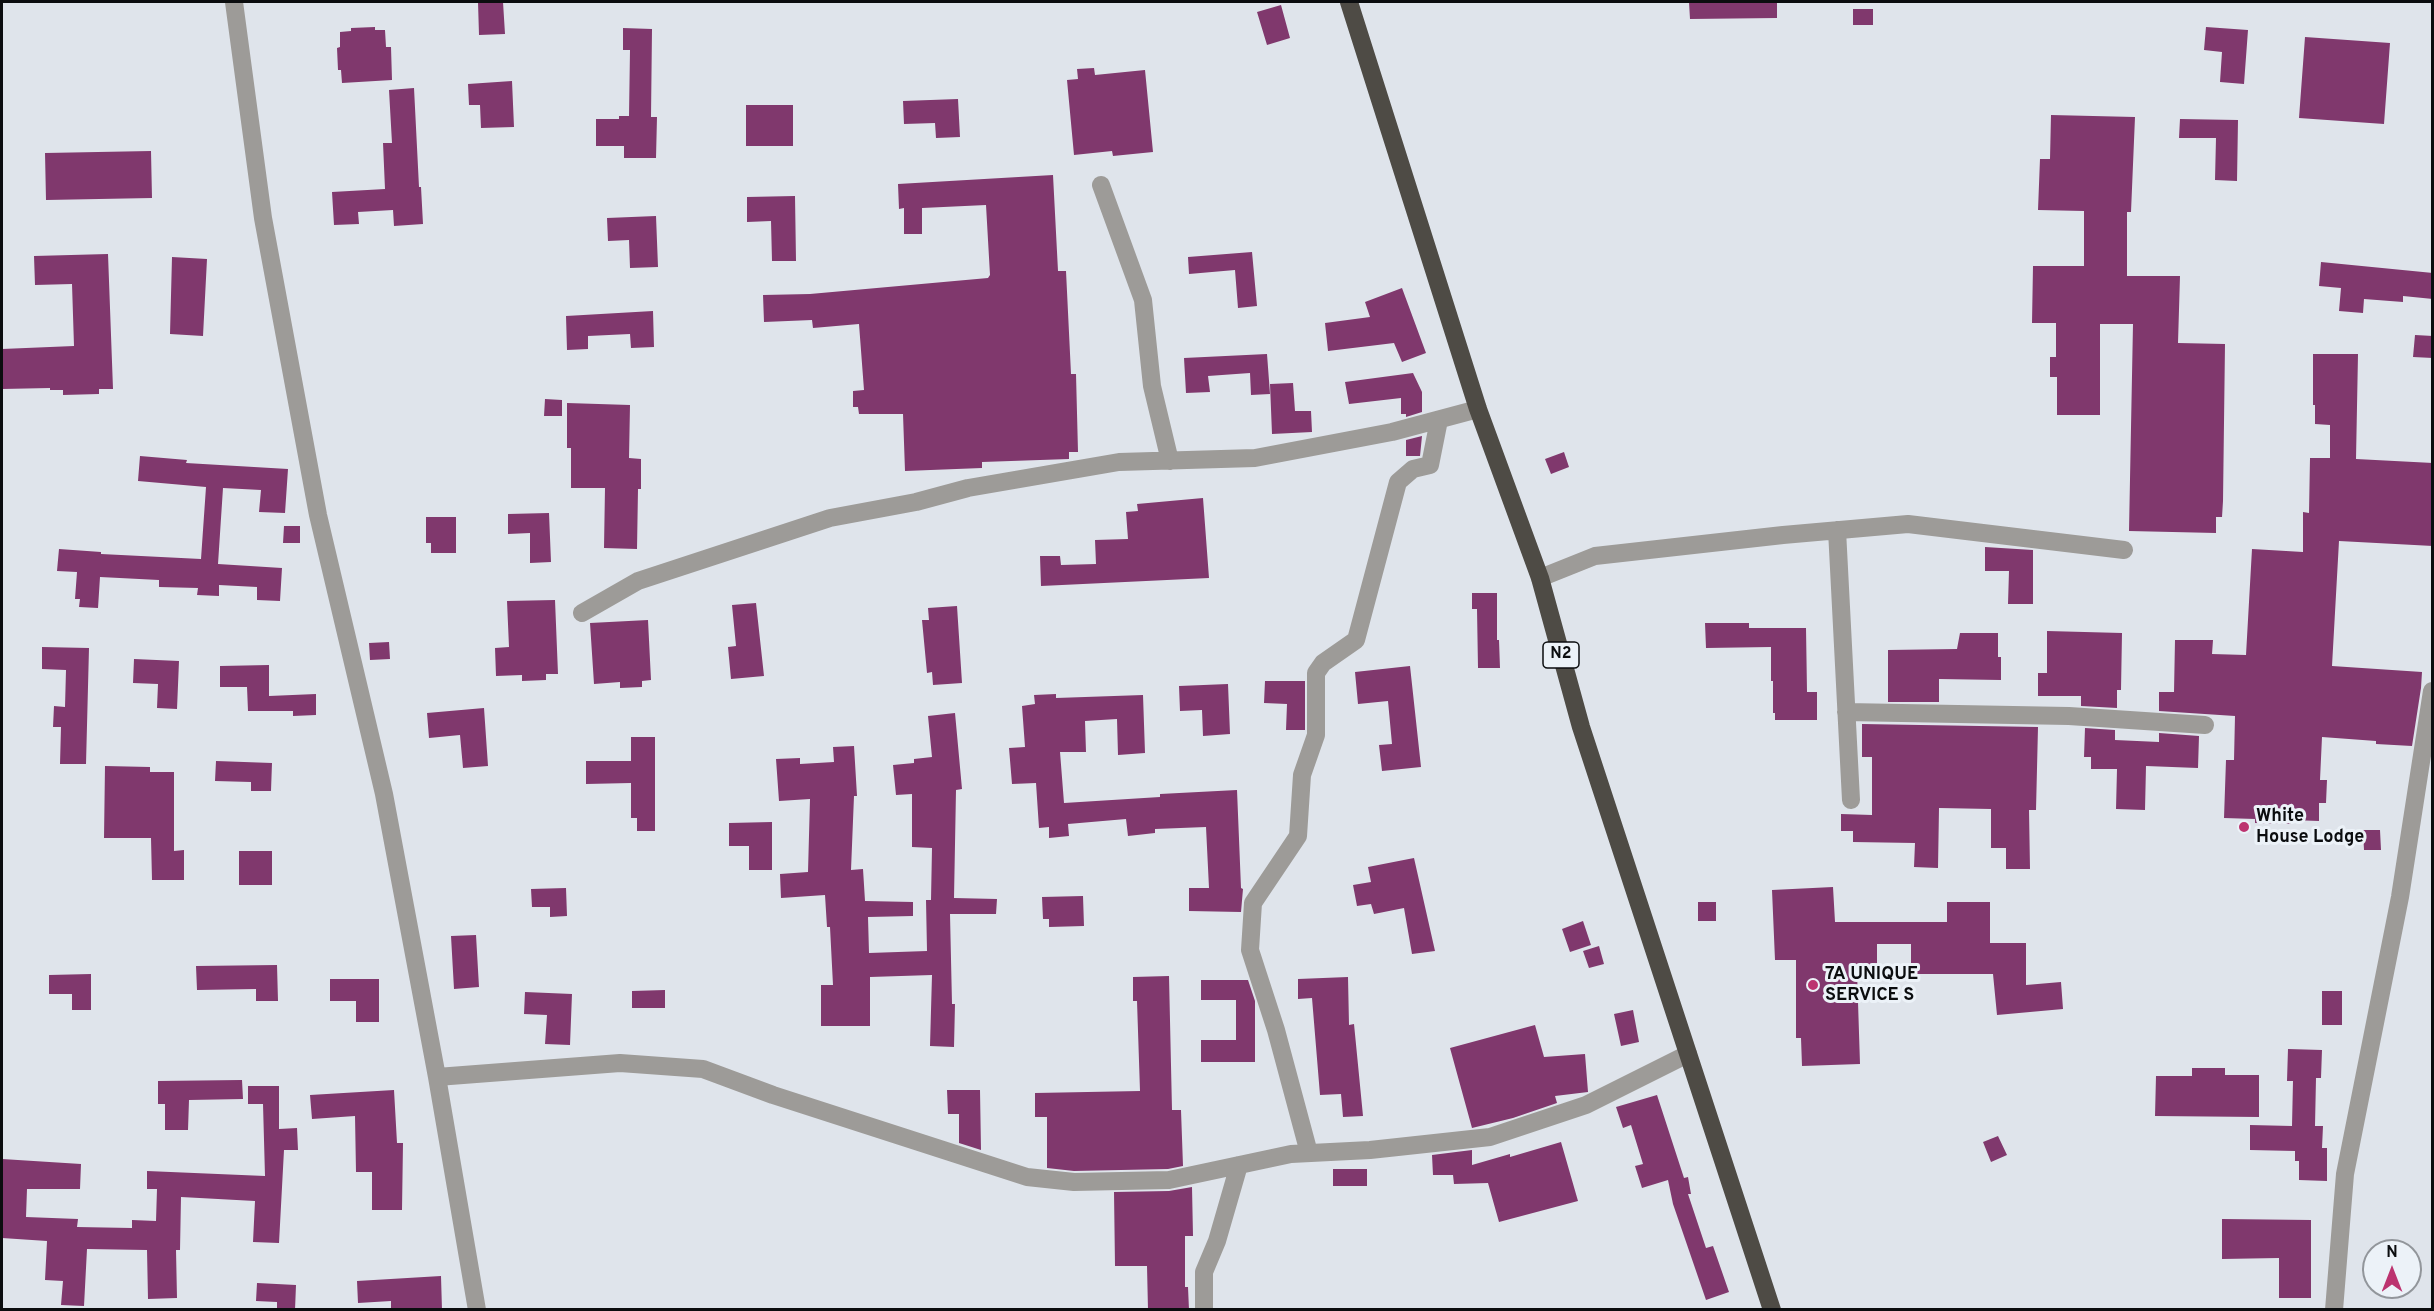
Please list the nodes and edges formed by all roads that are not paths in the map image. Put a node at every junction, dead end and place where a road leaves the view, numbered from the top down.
1 (234, 2) edge
2 (1348, 2) edge
3 (1101, 185) dead end
4 (1478, 409) junction
5 (1439, 420) junction
6 (1170, 461) junction
7 (1837, 530) junction
8 (2124, 550) dead end
9 (1540, 578) junction
10 (582, 613) dead end
11 (2433, 691) edge
12 (1846, 712) junction
13 (2205, 725) dead end
14 (1851, 800) dead end
15 (1688, 1054) junction
16 (437, 1077) junction
17 (1309, 1153) junction
18 (1239, 1165) junction
19 (1204, 1309) edge
20 (477, 1310) edge
21 (1772, 1310) edge
22 (2334, 1310) edge

1 - 16 street
2 - 4 highway, N2
3 - 6 street
4 - 5 street
4 - 9 highway, N2
5 - 6 street
5 - 17 street
6 - 10 street
7 - 8 street
7 - 9 street
7 - 12 street
9 - 15 highway, N2
11 - 22 street
12 - 13 street
12 - 14 street
15 - 17 street
15 - 21 highway, N2
16 - 18 street
16 - 20 street
17 - 18 street
18 - 19 street

